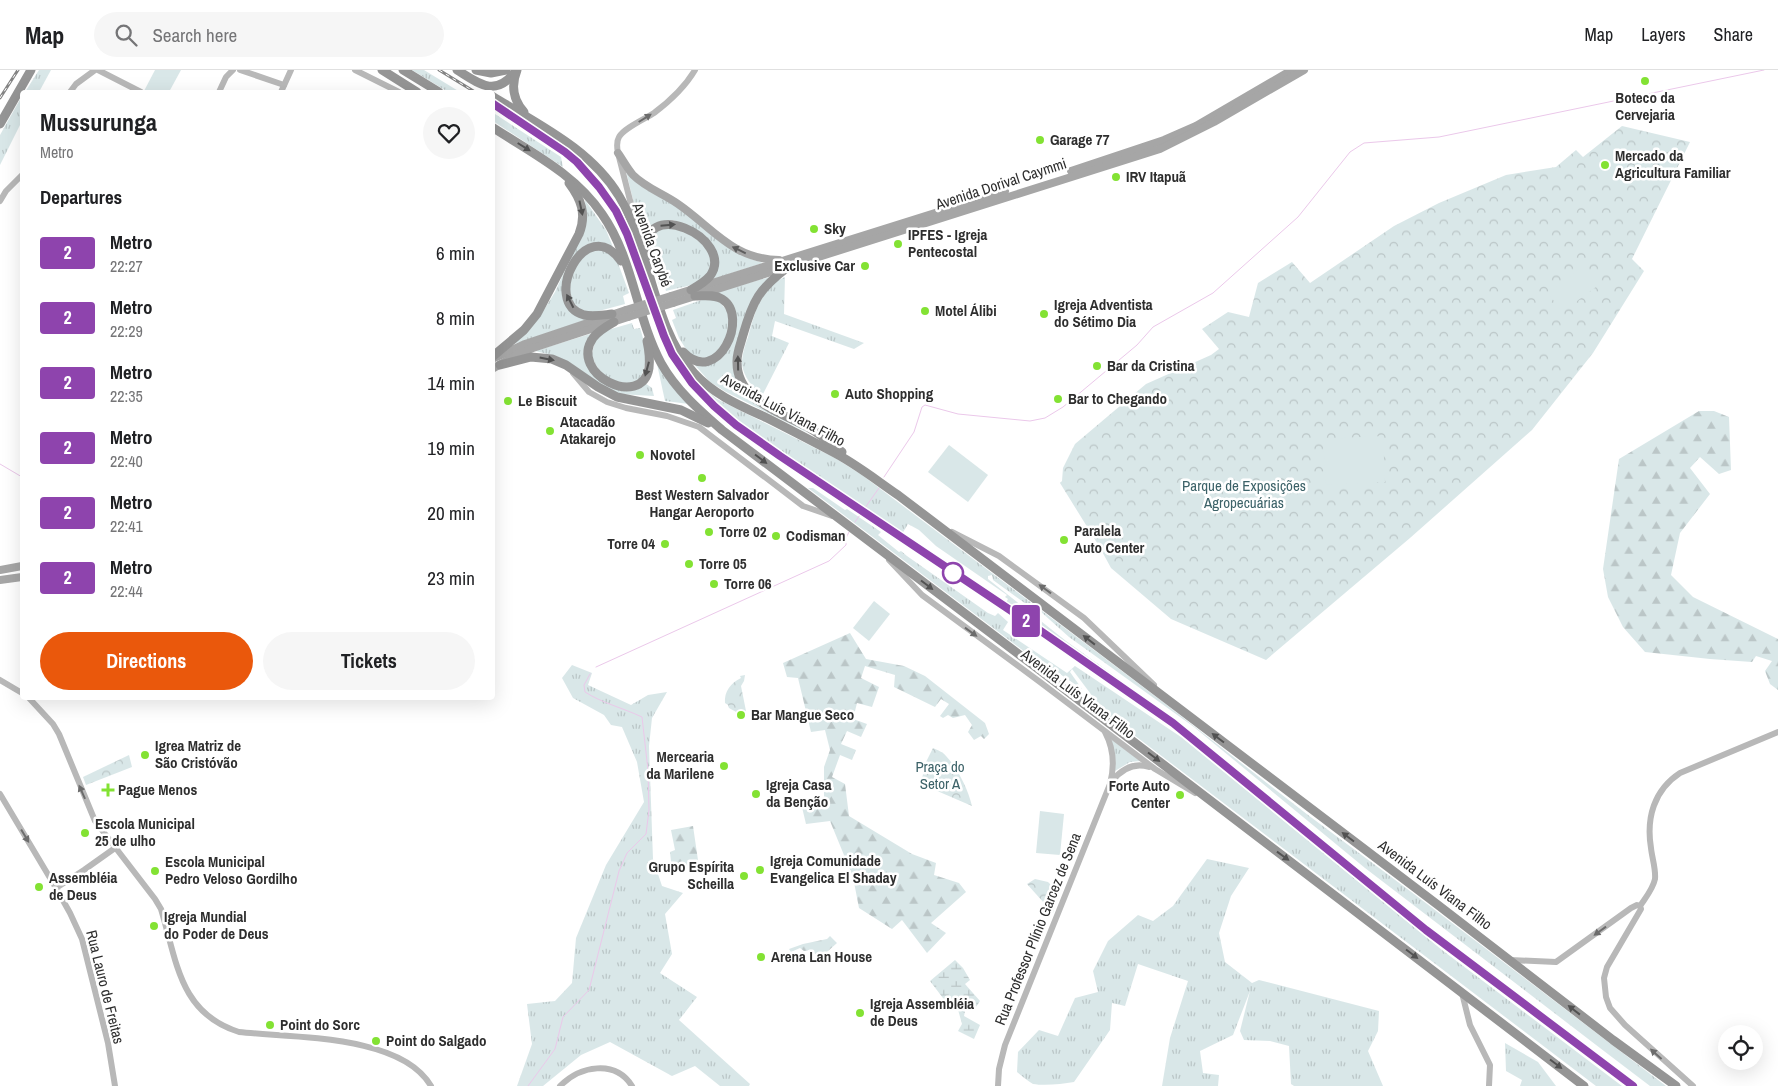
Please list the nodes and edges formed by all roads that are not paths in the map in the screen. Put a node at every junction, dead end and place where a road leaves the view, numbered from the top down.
1 (32, 70) edge
2 (96, 70) edge
3 (233, 70) edge
4 (240, 70) edge
5 (291, 70) edge
6 (355, 70) edge
7 (382, 70) edge
8 (403, 70) edge
9 (451, 70) edge
10 (457, 70) edge
11 (476, 70) edge
12 (506, 70) edge
13 (517, 70) edge
14 (695, 70) edge
15 (1292, 70) edge
16 (1304, 70) edge
17 (283, 89) edge
18 (20, 90) edge
19 (20, 90) edge
20 (72, 90) edge
21 (137, 90) edge
22 (220, 90) edge
23 (395, 90) edge
24 (414, 90) edge
25 (436, 90) edge
26 (484, 90) edge
27 (495, 98) edge
28 (0, 124) edge
29 (495, 130) edge
30 (548, 131) junction
31 (618, 153) junction
32 (556, 167) junction
33 (20, 178) edge
34 (1, 199) edge
35 (643, 254) junction
36 (787, 264) junction
37 (627, 270) junction
38 (651, 278) junction
39 (693, 293) junction
40 (613, 318) junction
41 (644, 321) junction
42 (674, 343) junction
43 (495, 361) edge
44 (495, 361) edge
45 (495, 362) edge
46 (566, 365) junction
47 (722, 430) junction
48 (863, 470) junction
49 (840, 519) junction
50 (939, 525) junction
51 (880, 550) junction
52 (20, 566) edge
53 (0, 570) edge
54 (20, 577) edge
55 (0, 580) edge
56 (0, 680) edge
57 (20, 692) edge
58 (31, 700) edge
59 (1176, 706) junction
60 (1104, 731) junction
61 (1778, 732) edge
62 (1155, 769) junction
63 (1110, 784) junction
64 (0, 794) edge
65 (1222, 810) junction
66 (115, 848) junction
67 (56, 888) junction
68 (1640, 906) junction
69 (1510, 960) junction
70 (1461, 992) junction
71 (1484, 1010) junction
72 (1467, 1014) junction
73 (115, 1086) edge
74 (430, 1086) edge
75 (560, 1086) edge
76 (632, 1086) edge
77 (998, 1086) edge
78 (1490, 1086) edge
79 (1584, 1086) edge
80 (1676, 1086) edge
81 (1693, 1086) edge

1 - 19 highway
2 - 20 main road
2 - 21 main road
3 - 22 main road
4 - 17 main road
5 - 17 main road
6 - 23 main road
7 - 24 highway
8 - 25 highway
9 - 26 highway
10 - 13 highway
11 - 12 highway
13 - 30 highway
31 -> 14 main road
15 - 36 main road, Avenida Dorival Caymmi
16 - 36 main road, Avenida Dorival Caymmi
18 - 28 highway
27 - 30 highway, Avenida Carybé
29 -> 32 highway, Avenida Carybé
30 - 35 highway, Avenida Carybé
31 - 35 main road
36 -> 31 main road
32 - 37 highway, Avenida Carybé
32 -> 43 highway
33 - 34 main road
35 - 38 highway, Avenida Carybé
36 - 39 main road, Avenida Dorival Caymmi
48 -> 36 highway
40 -> 37 highway
37 - 41 highway, Avenida Carybé
38 -> 39 highway
38 - 42 highway, Avenida Carybé
39 - 40 main road, Avenida Dorival Caymmi, bridge
39 - 42 highway
41 -> 40 highway
40 - 44 main road, Avenida Dorival Caymmi
41 - 47 highway, Avenida Luís Viana Filho
42 - 48 highway, Avenida Luís Viana Filho
45 -> 46 highway
46 - 47 highway
46 - 49 main road, Avenida Luís Viana Filho
47 -> 49 highway, Avenida Luís Viana Filho
48 - 50 highway, Avenida Luís Viana Filho
49 - 51 highway, Avenida Luís Viana Filho
59 -> 50 highway, Avenida Luís Viana Filho
59 -> 50 main road, Avenida Luís Viana Filho
51 -> 60 main road, Avenida Luís Viana Filho
51 -> 65 highway, Avenida Luís Viana Filho
52 - 53 main road
54 - 55 main road
56 - 57 main road
66 -> 58 main road
69 -> 59 highway, Avenida Luís Viana Filho
60 - 62 main road, Avenida Luís Viana Filho
60 - 63 main road, Rua Professor Plínio Garcez de Sena
61 - 68 main road
62 - 63 main road, Rua Professor Plínio Garcez de Sena
62 - 65 main road, Avenida Luís Viana Filho
63 - 77 main road, Rua Professor Plínio Garcez de Sena
64 -> 67 main road, Rua Lauro de Freitas
65 -> 70 highway, Avenida Luís Viana Filho
66 - 67 main road
66 - 74 main road
67 - 73 main road, Rua Lauro de Freitas
68 -> 69 main road
81 -> 68 main road
80 -> 69 highway, Avenida Luís Viana Filho
70 - 71 highway, Avenida Luís Viana Filho
70 - 72 main road
71 - 72 main road
71 -> 79 highway, Avenida Luís Viana Filho
72 - 78 main road
75 - 76 main road

